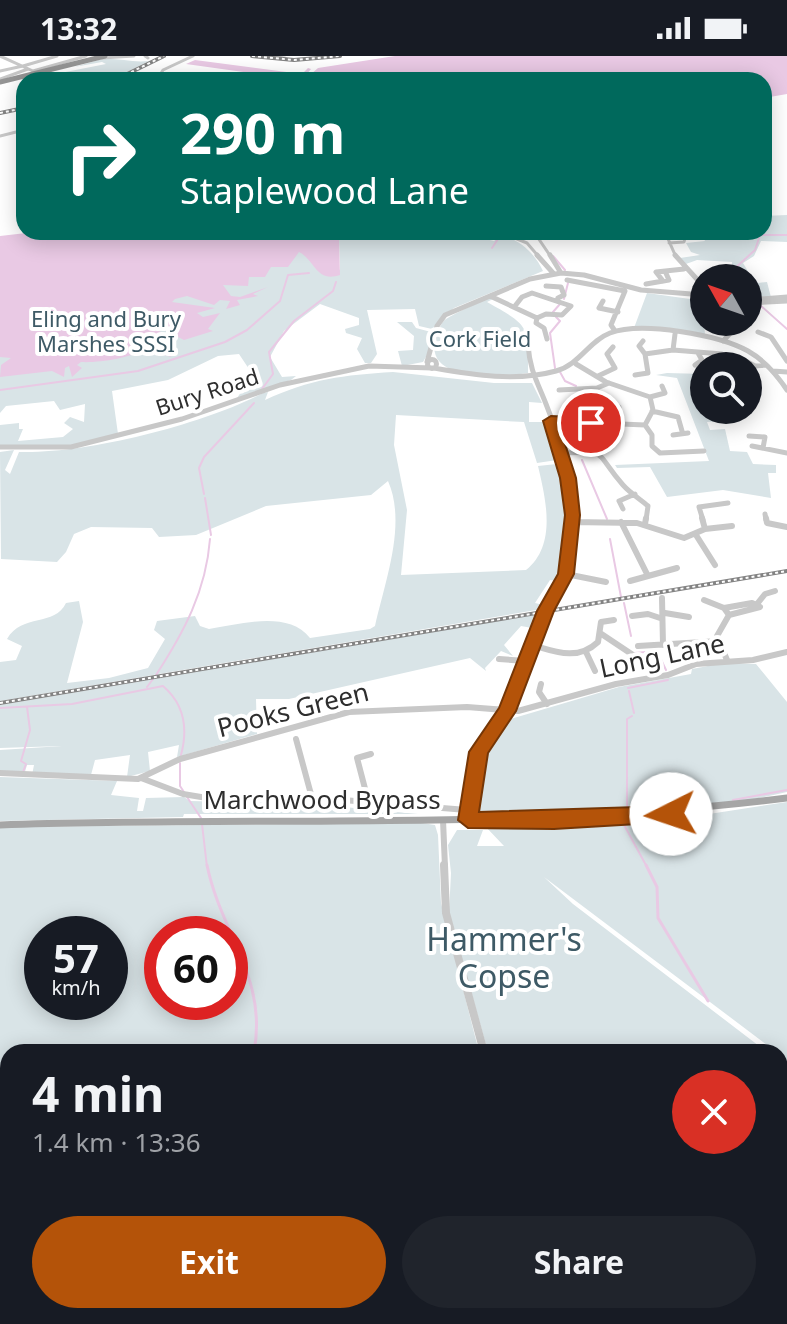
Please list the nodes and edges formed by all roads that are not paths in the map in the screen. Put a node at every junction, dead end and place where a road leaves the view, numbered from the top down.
1 (1, 56) edge
2 (31, 56) edge
3 (57, 56) edge
4 (89, 56) edge
5 (105, 56) edge
6 (134, 56) edge
7 (193, 56) edge
8 (267, 56) edge
9 (121, 58) edge
10 (285, 58) dead end
11 (42, 61) junction
12 (23, 66) junction
13 (30, 70) junction
14 (0, 71) edge
15 (25, 72) edge
16 (27, 72) edge
17 (35, 72) edge
18 (38, 72) edge
19 (40, 72) edge
20 (162, 72) edge
21 (520, 240) edge
22 (537, 240) edge
23 (668, 240) edge
24 (685, 240) edge
25 (669, 243) junction
26 (684, 269) junction
27 (665, 271) junction
28 (561, 273) junction
29 (554, 274) junction
30 (690, 274) edge
31 (567, 280) dead end
32 (663, 281) junction
33 (646, 284) dead end
34 (546, 286) dead end
35 (690, 294) edge
36 (489, 296) junction
37 (558, 298) junction
38 (787, 299) edge
39 (603, 301) dead end
40 (762, 301) edge
41 (515, 306) junction
42 (618, 312) junction
43 (537, 318) junction
44 (615, 331) junction
45 (762, 331) edge
46 (675, 334) junction
47 (728, 336) edge
48 (547, 339) dead end
49 (643, 341) dead end
50 (723, 341) junction
51 (528, 345) dead end
52 (613, 347) dead end
53 (673, 350) junction
54 (432, 351) junction
55 (690, 352) edge
56 (645, 354) junction
57 (787, 361) edge
58 (427, 363) junction
59 (576, 364) junction
60 (435, 365) junction
61 (762, 365) edge
62 (766, 365) junction
63 (412, 368) junction
64 (773, 371) junction
65 (787, 372) edge
66 (635, 375) dead end
67 (531, 376) junction
68 (598, 376) junction
69 (609, 383) junction
70 (661, 385) dead end
71 (787, 390) edge
72 (650, 397) junction
73 (558, 398) dead end
74 (616, 405) dead end
75 (652, 411) junction
76 (551, 421) junction
77 (616, 424) junction
78 (645, 425) junction
79 (673, 435) dead end
80 (749, 436) dead end
81 (752, 446) dead end
82 (0, 447) edge
83 (763, 448) junction
84 (704, 451) dead end
85 (560, 453) junction
86 (787, 453) edge
87 (635, 494) junction
88 (728, 503) dead end
89 (623, 509) dead end
90 (766, 513) dead end
91 (572, 522) junction
92 (621, 522) junction
93 (767, 523) junction
94 (645, 524) junction
95 (732, 526) dead end
96 (757, 526) dead end
97 (787, 527) edge
98 (705, 529) junction
99 (696, 535) junction
100 (715, 565) dead end
101 (677, 568) dead end
102 (566, 574) junction
103 (647, 574) junction
104 (630, 581) dead end
105 (606, 582) dead end
106 (775, 591) dead end
107 (662, 598) dead end
108 (704, 600) dead end
109 (761, 607) junction
110 (724, 608) junction
111 (729, 615) junction
112 (632, 616) dead end
113 (662, 616) junction
114 (689, 617) dead end
115 (614, 620) dead end
116 (600, 633) junction
117 (719, 641) junction
118 (532, 645) junction
119 (663, 645) junction
120 (638, 646) dead end
121 (586, 652) junction
122 (787, 652) edge
123 (636, 657) dead end
124 (499, 659) dead end
125 (727, 660) junction
126 (526, 661) junction
127 (595, 671) dead end
128 (541, 684) dead end
129 (547, 704) junction
130 (507, 711) junction
131 (296, 739) dead end
132 (371, 754) dead end
133 (0, 773) edge
134 (141, 778) junction
135 (312, 798) junction
136 (787, 798) edge
137 (368, 800) junction
138 (467, 810) junction
139 (443, 820) junction
140 (468, 820) junction
141 (0, 825) edge
142 (482, 1044) edge

1 - 12 street
2 - 11 street
3 - 11 street
4 - 13 street
4 - 17 highway
5 - 18 highway
6 - 9 street
7 - 20 street
8 - 10 street
9 - 19 street
11 - 12 street
12 - 13 street
12 - 14 street
13 - 15 street
13 - 16 highway
21 - 29 street
22 - 28 street
23 - 25 street
24 - 25 street
25 - 26 street
26 - 27 street
26 - 30 street
27 - 32 street
27 - 32 street
28 - 29 street
28 - 35 street
29 - 36 street
31 - 42 street
32 - 33 street
34 - 37 street
36 - 41 street
36 - 54 street
37 - 41 street
37 - 43 street
38 - 40 street
39 - 42 street
41 - 43 street
42 - 44 street
43 - 48 street
44 - 46 street
44 - 59 street
45 - 57 street
46 - 50 street
46 - 53 street
47 - 50 street
49 - 56 street
50 - 62 street
51 - 67 street
52 - 68 street
53 - 55 street
53 - 56 street
54 - 58 street
54 - 60 street
56 - 66 street
58 - 60 street
58 - 63 street, Bury Road
59 - 67 street
59 - 68 street
60 - 63 street, Bury Road
60 - 67 street
61 - 62 street
62 - 64 street
63 - 82 street, Bury Road
64 - 65 street
64 - 71 street
67 - 76 street
68 - 69 street
69 - 72 street
69 - 73 street
70 - 72 street
72 - 75 street
74 - 77 street
75 - 78 street
75 - 79 street
76 - 77 street
76 - 85 street
77 - 78 street
78 - 84 street
80 - 83 street
81 - 83 street
83 - 86 street
85 - 87 street
85 - 91 street
87 - 89 street
87 - 94 street
88 - 98 street
90 - 93 street
91 - 92 street
91 - 102 street
92 - 94 street
92 - 103 street
93 - 96 street
93 - 97 street
94 - 99 street
95 - 98 street
98 - 99 street
99 - 100 street
101 - 103 street
102 - 105 street
102 - 118 street
103 - 104 street
106 - 109 street
107 - 113 street
108 - 110 street
109 - 110 street
109 - 111 street
110 - 111 street
111 - 117 street
112 - 113 street
113 - 114 street
113 - 119 street
115 - 116 street
116 - 121 street
116 - 123 street
117 - 119 street
117 - 125 street
118 - 121 street
118 - 126 street
119 - 120 street
121 - 127 street
122 - 125 street, Long Lane
124 - 126 street
125 - 129 street, Long Lane
126 - 130 street
128 - 129 street
129 - 130 street, Long Lane
130 - 134 street, Pooks Green
130 - 138 street
131 - 135 street
132 - 137 street
133 - 134 street
134 - 135 street
135 - 137 street
136 - 140 main road, Marchwood Bypass
137 - 138 street
138 - 140 street
139 - 140 main road, Marchwood Bypass
139 - 141 main road, Marchwood Bypass
139 - 142 street

